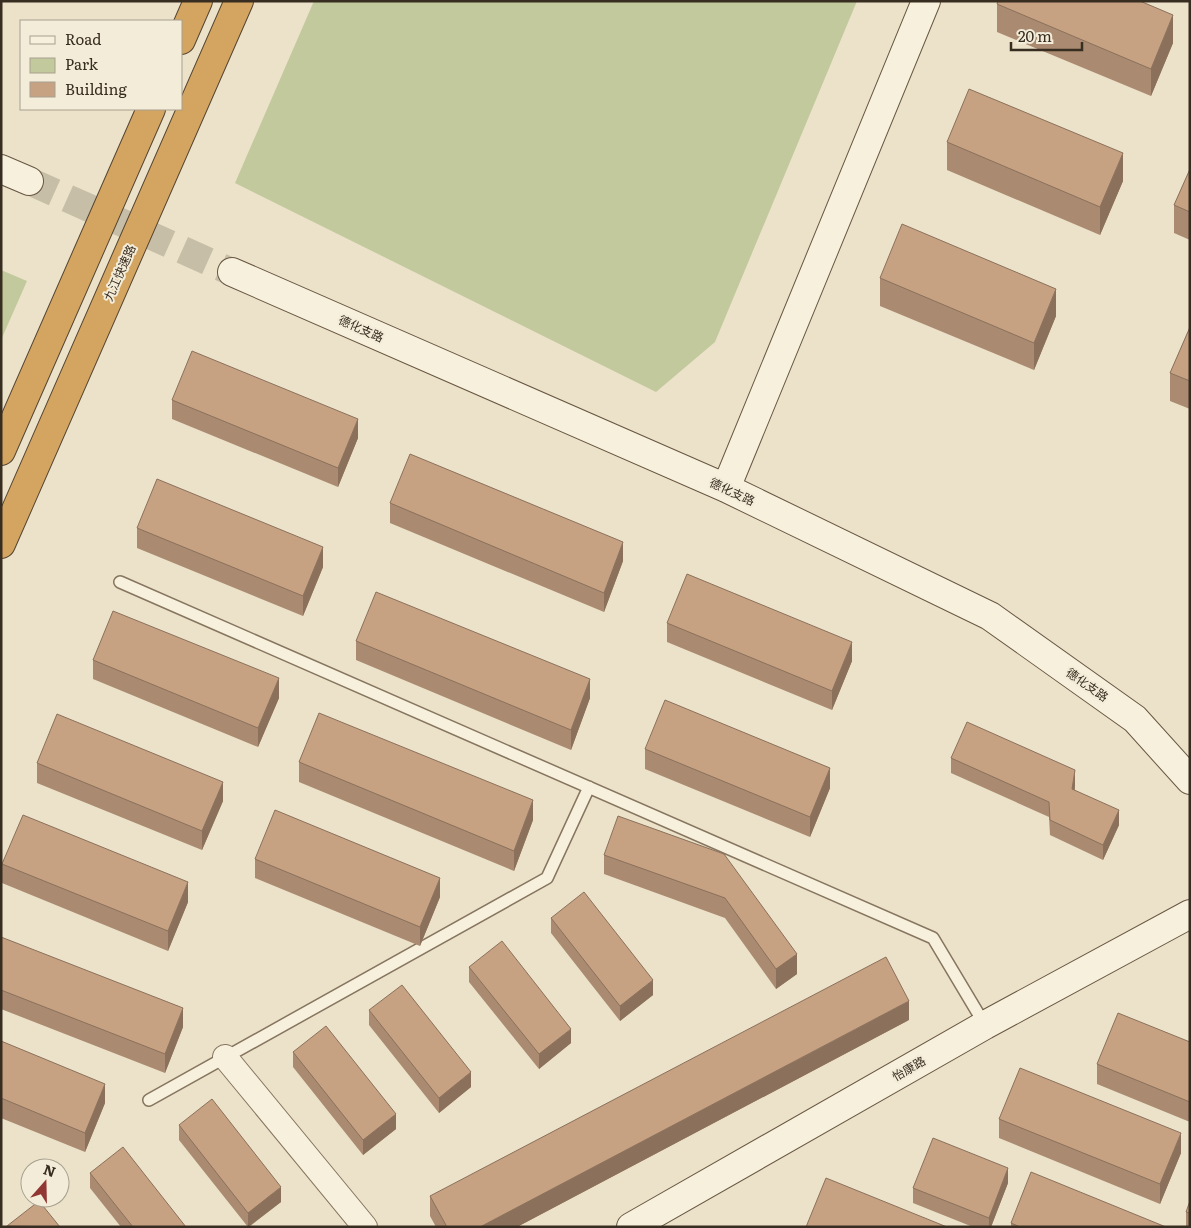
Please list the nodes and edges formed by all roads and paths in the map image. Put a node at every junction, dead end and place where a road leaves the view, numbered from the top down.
1 (198, 1) edge
2 (239, 1) edge
3 (926, 1) edge
4 (182, 38) edge
5 (151, 110) edge
6 (1, 169) edge
7 (29, 181) tunnel mouth
8 (232, 272) tunnel mouth
9 (1, 451) edge
10 (726, 488) junction
11 (1, 544) edge
12 (120, 582) dead end
13 (1190, 780) edge
14 (588, 787) junction
15 (1190, 914) edge
16 (985, 1025) junction
17 (225, 1057) junction
18 (149, 1100) dead end
19 (365, 1227) edge
20 (631, 1227) edge

1 - 4 highway
2 - 11 highway, 九江快速路
3 - 10 street
5 - 9 highway
6 - 7 street
8 - 10 street, 德化支路
10 - 13 street, 德化支路
12 - 14 lane
14 - 16 lane
14 - 17 lane
15 - 16 street, 怡康路
16 - 20 street, 怡康路
17 - 18 lane
17 - 19 street

